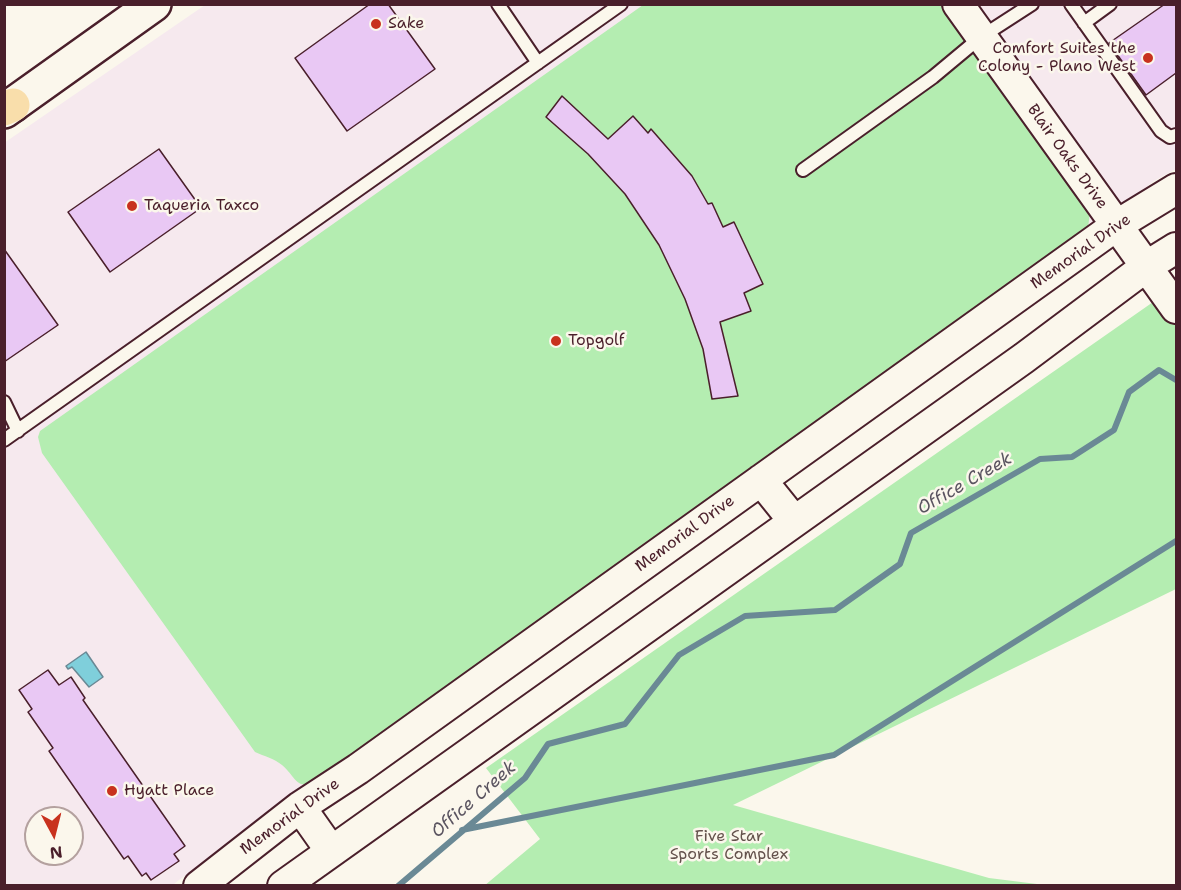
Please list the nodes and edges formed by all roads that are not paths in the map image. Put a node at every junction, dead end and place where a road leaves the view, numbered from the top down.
1 (154, 4) edge
2 (498, 4) edge
3 (621, 4) edge
4 (958, 4) edge
5 (1032, 4) edge
6 (1071, 4) edge
7 (1110, 4) edge
8 (1084, 23) junction
9 (981, 37) junction
10 (538, 63) junction
11 (7, 108) edge
12 (1176, 135) edge
13 (803, 170) dead end
14 (1176, 189) edge
15 (1117, 225) junction
16 (1176, 248) edge
17 (1147, 266) junction
18 (1176, 308) edge
19 (4, 402) edge
20 (18, 431) junction
21 (4, 440) edge
22 (761, 480) junction
23 (794, 521) junction
24 (300, 807) junction
25 (331, 850) junction
26 (199, 885) edge
27 (283, 885) edge

1 - 11 main road
2 - 10 lane
3 - 10 lane
4 - 9 street, Blair Oaks Drive
5 - 9 lane
6 - 8 lane
7 - 8 lane
8 - 12 lane
9 - 13 lane
9 - 15 street, Blair Oaks Drive
10 - 20 lane
14 - 15 street, Memorial Drive
15 - 17 street, Blair Oaks Drive
15 - 22 street, Memorial Drive
16 - 17 street
17 - 18 street, Blair Oaks Drive
17 - 23 street
19 - 20 lane
20 - 21 lane
22 - 23 street
22 - 24 street, Memorial Drive
23 - 25 street
24 - 25 street
24 - 26 street, Memorial Drive
25 - 27 street

